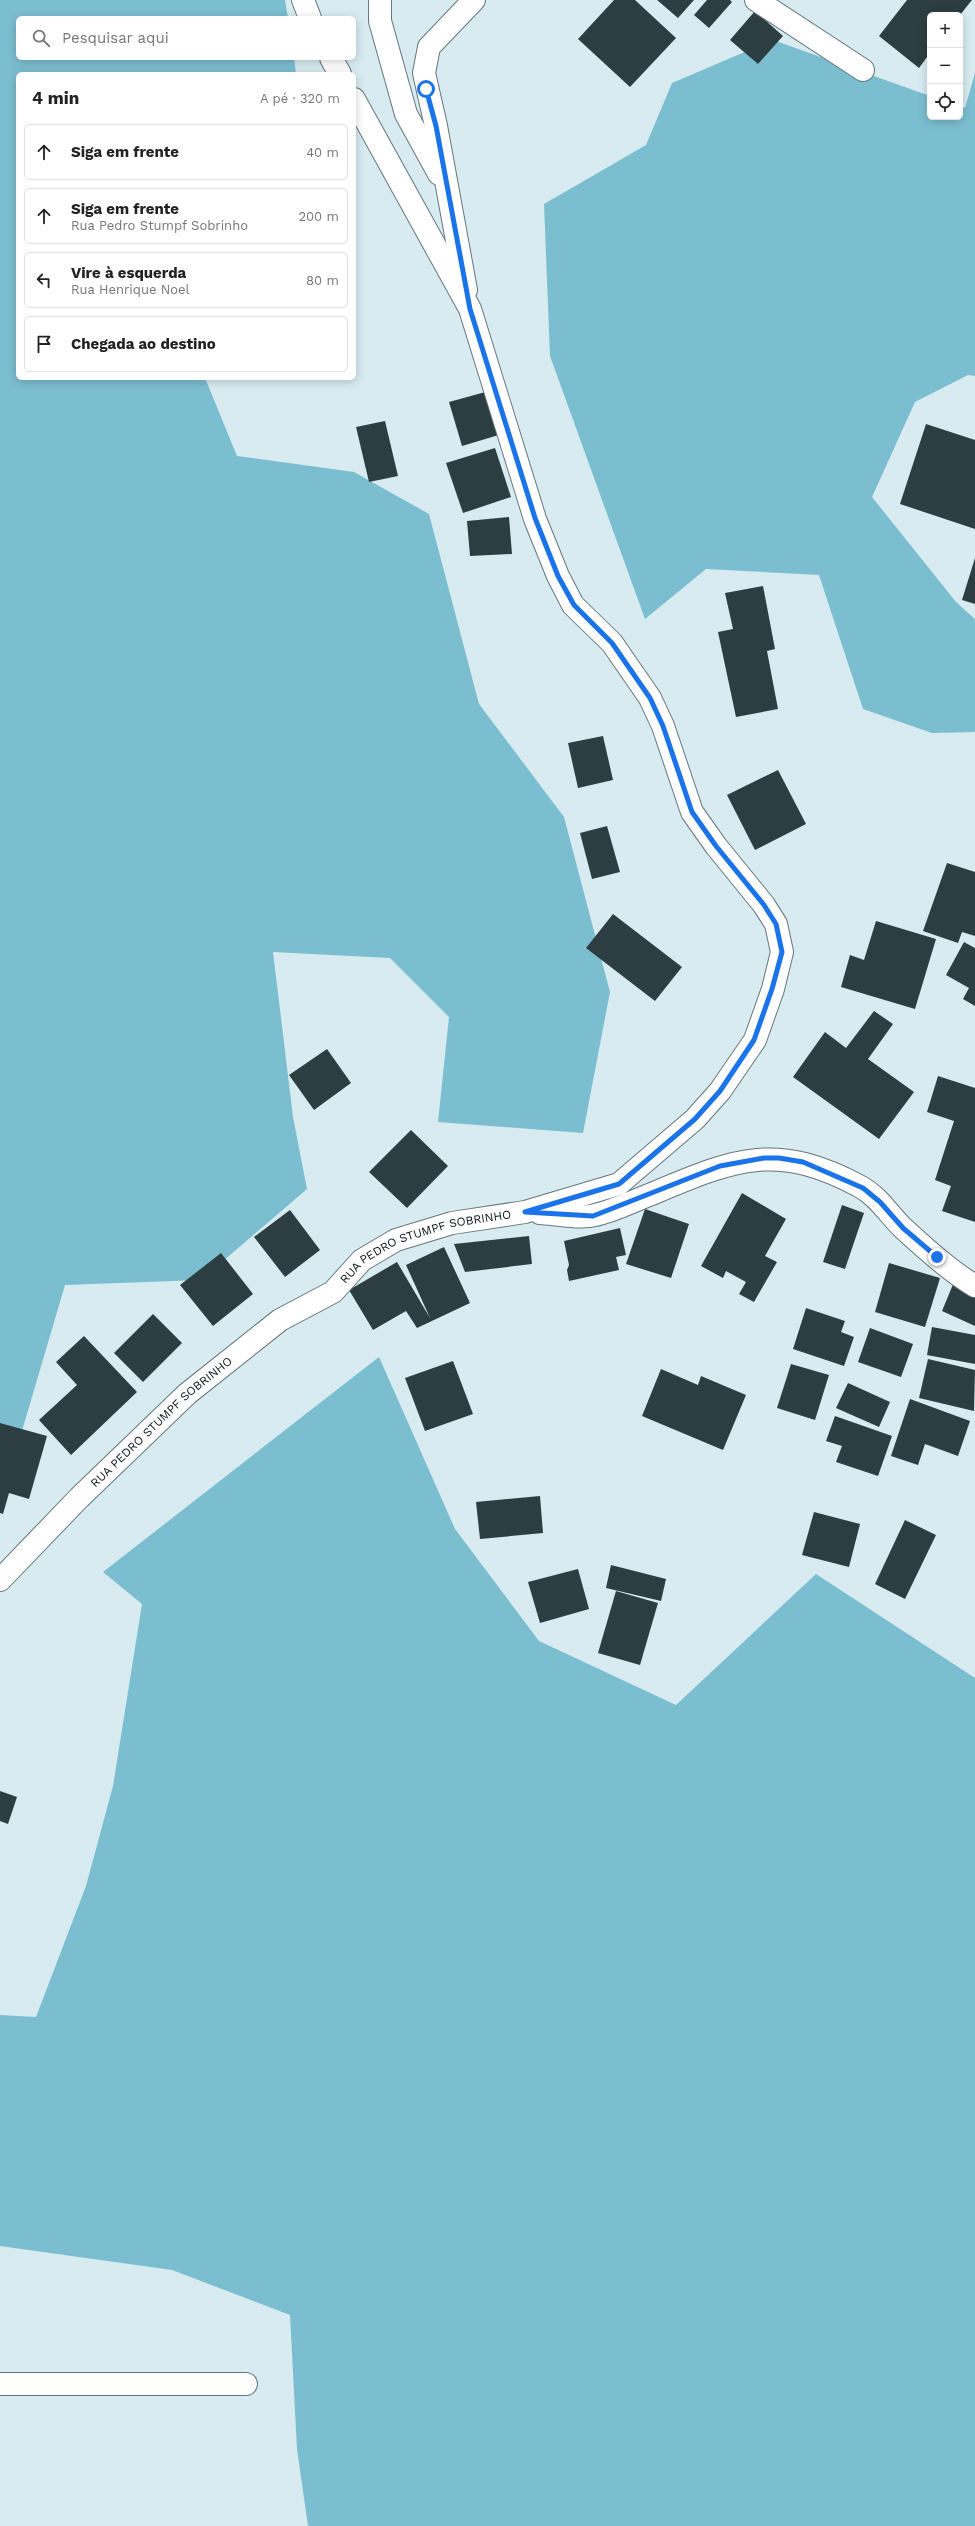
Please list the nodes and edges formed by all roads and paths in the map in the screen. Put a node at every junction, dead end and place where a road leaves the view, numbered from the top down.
1 (303, 0) edge
2 (380, 0) edge
3 (474, 0) edge
4 (756, 0) edge
5 (309, 16) edge
6 (332, 60) edge
7 (863, 70) dead end
8 (339, 72) edge
9 (356, 103) edge
10 (448, 191) junction
11 (470, 309) junction
12 (525, 1212) junction
13 (975, 1286) edge
14 (0, 1580) edge
15 (0, 2384) edge
16 (246, 2384) dead end

1 - 5 street
2 - 10 street
3 - 10 street
4 - 7 street
6 - 8 street
9 - 11 street, RUA PEDRO STUMPF SOBRINHO
10 - 11 street
11 - 12 street, RUA PEDRO STUMPF SOBRINHO
12 - 13 street
12 - 14 street, RUA PEDRO STUMPF SOBRINHO
15 - 16 street

